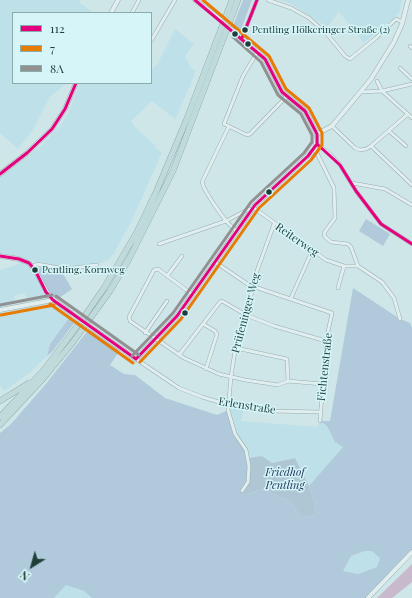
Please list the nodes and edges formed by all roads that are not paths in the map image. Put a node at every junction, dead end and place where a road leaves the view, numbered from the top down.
1 (118, 0) edge
2 (140, 0) edge
3 (175, 0) edge
4 (195, 0) edge
5 (232, 0) edge
6 (238, 0) edge
7 (257, 0) edge
8 (268, 0) edge
9 (408, 0) edge
10 (112, 12) edge
11 (133, 12) edge
12 (221, 20) dead end
13 (402, 22) junction
14 (231, 29) dead end
15 (242, 38) junction
16 (152, 39) edge
17 (258, 51) junction
18 (400, 68) dead end
19 (412, 79) edge
20 (377, 81) dead end
21 (76, 84) edge
22 (412, 84) edge
23 (382, 91) junction
24 (362, 92) junction
25 (286, 97) junction
26 (408, 114) junction
27 (412, 118) edge
28 (229, 126) junction
29 (332, 126) junction
30 (389, 131) junction
31 (317, 134) junction
32 (317, 144) junction
33 (371, 146) junction
34 (406, 146) dead end
35 (315, 149) junction
36 (0, 174) edge
37 (352, 182) junction
38 (412, 185) edge
39 (412, 205) edge
40 (251, 208) junction
41 (226, 221) junction
42 (274, 224) junction
43 (237, 232) junction
44 (158, 244) dead end
45 (412, 244) edge
46 (312, 251) junction
47 (0, 256) edge
48 (182, 256) dead end
49 (215, 262) junction
50 (97, 265) dead end
51 (344, 266) junction
52 (358, 266) junction
53 (32, 267) junction
54 (167, 276) junction
55 (253, 285) junction
56 (338, 288) dead end
57 (193, 295) junction
58 (291, 298) junction
59 (53, 300) junction
60 (167, 301) dead end
61 (0, 310) edge
62 (246, 316) junction
63 (400, 319) dead end
64 (203, 324) junction
65 (145, 333) junction
66 (154, 340) junction
67 (326, 341) junction
68 (236, 348) junction
69 (179, 356) junction
70 (136, 359) junction
71 (206, 369) junction
72 (43, 371) junction
73 (230, 377) junction
74 (288, 381) junction
75 (322, 384) junction
76 (0, 401) edge
77 (229, 405) junction
78 (320, 412) junction
79 (0, 417) edge
80 (320, 421) dead end
81 (0, 426) edge
82 (242, 491) dead end
83 (412, 552) edge
84 (368, 598) edge

1 - 10 street
2 - 11 street
3 - 16 street
4 - 12 street
5 - 72 highway
6 - 81 highway
7 - 15 street
8 - 13 street
9 - 13 street
13 - 24 street
14 - 15 street
15 - 17 street
17 - 25 street
17 - 28 street
18 - 19 street
20 - 23 street
21 - 36 street
22 - 23 street
23 - 24 street
23 - 26 street
24 - 29 street
25 - 28 street
25 - 31 street
26 - 27 street
26 - 30 street
28 - 41 street
29 - 31 street
29 - 33 street
30 - 33 street
30 - 34 street
31 - 32 street
32 - 35 street
32 - 37 street
33 - 38 street
35 - 40 street
35 - 52 street
37 - 39 street
37 - 45 street
40 - 41 street
40 - 42 street, Reiterweg
40 - 43 street
41 - 43 street
41 - 44 street
42 - 46 street, Reiterweg
42 - 55 street, Prüfeninger Weg
43 - 49 street
46 - 51 street, Reiterweg
46 - 58 street
47 - 53 street
48 - 54 street
49 - 55 street
49 - 57 street
50 - 53 street
51 - 52 street, Reiterweg
51 - 56 street
52 - 63 street
53 - 59 street
54 - 57 street
54 - 65 street
55 - 58 street
55 - 62 street, Prüfeninger Weg
57 - 66 street
58 - 67 street, Fichtenstraße
59 - 61 street
59 - 70 street, bridge
60 - 65 street
62 - 64 street
62 - 67 street
62 - 68 street, Prüfeninger Weg
64 - 69 street
64 - 71 street
65 - 66 street
66 - 69 street
66 - 70 street
67 - 75 street, Fichtenstraße
68 - 73 street, Prüfeninger Weg
68 - 74 street
69 - 71 street
70 - 77 street, Erlenstraße
71 - 73 street
72 - 76 highway
72 - 79 highway
73 - 74 street
73 - 77 street, Prüfeninger Weg
74 - 75 street
75 - 78 street, Fichtenstraße
77 - 78 street, Erlenstraße
77 - 82 street, Prüfeninger Weg
78 - 80 street, Fichtenstraße
83 - 84 street

